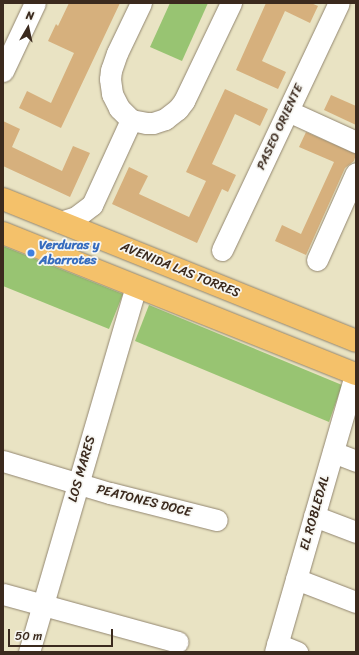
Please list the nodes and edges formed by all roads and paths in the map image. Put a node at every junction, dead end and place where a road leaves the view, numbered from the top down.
1 (35, 3) edge
2 (141, 3) edge
3 (231, 3) edge
4 (339, 3) edge
5 (3, 71) edge
6 (288, 111) junction
7 (131, 120) junction
8 (356, 142) edge
9 (356, 173) edge
10 (3, 200) edge
11 (92, 205) junction
12 (60, 222) junction
13 (3, 233) edge
14 (101, 238) junction
15 (222, 250) dead end
16 (317, 260) dead end
17 (172, 267) junction
18 (136, 286) junction
19 (159, 295) junction
20 (356, 341) edge
21 (356, 374) edge
22 (333, 452) junction
23 (3, 461) edge
24 (356, 462) edge
25 (78, 483) junction
26 (314, 516) junction
27 (217, 520) dead end
28 (356, 532) edge
29 (296, 579) junction
30 (3, 594) edge
31 (356, 602) edge
32 (42, 605) junction
33 (178, 642) dead end
34 (276, 648) edge
35 (29, 652) edge
36 (297, 652) edge

1 - 5 street
2 - 7 street
3 - 7 street
4 - 6 street, PASEO ORIENTE
6 - 8 street
6 - 15 street, PASEO ORIENTE
7 - 11 street
9 - 16 street
10 - 12 main road, AVENIDA LAS TORRES
11 - 12 street
11 - 14 street
12 - 14 main road, AVENIDA LAS TORRES
13 - 18 main road
14 - 17 main road, AVENIDA LAS TORRES
17 - 19 main road
17 - 20 main road, AVENIDA LAS TORRES
18 - 19 main road
18 - 25 street, LOS MARES
19 - 21 main road
21 - 22 street, EL ROBLEDAL
22 - 24 street
22 - 26 street, EL ROBLEDAL
23 - 25 street, PEATONES DOCE
25 - 27 street, PEATONES DOCE
25 - 32 street, LOS MARES
26 - 28 street
26 - 29 street, EL ROBLEDAL
29 - 31 street
29 - 34 street, EL ROBLEDAL
30 - 32 street
32 - 33 street
32 - 35 street, LOS MARES
34 - 36 street

